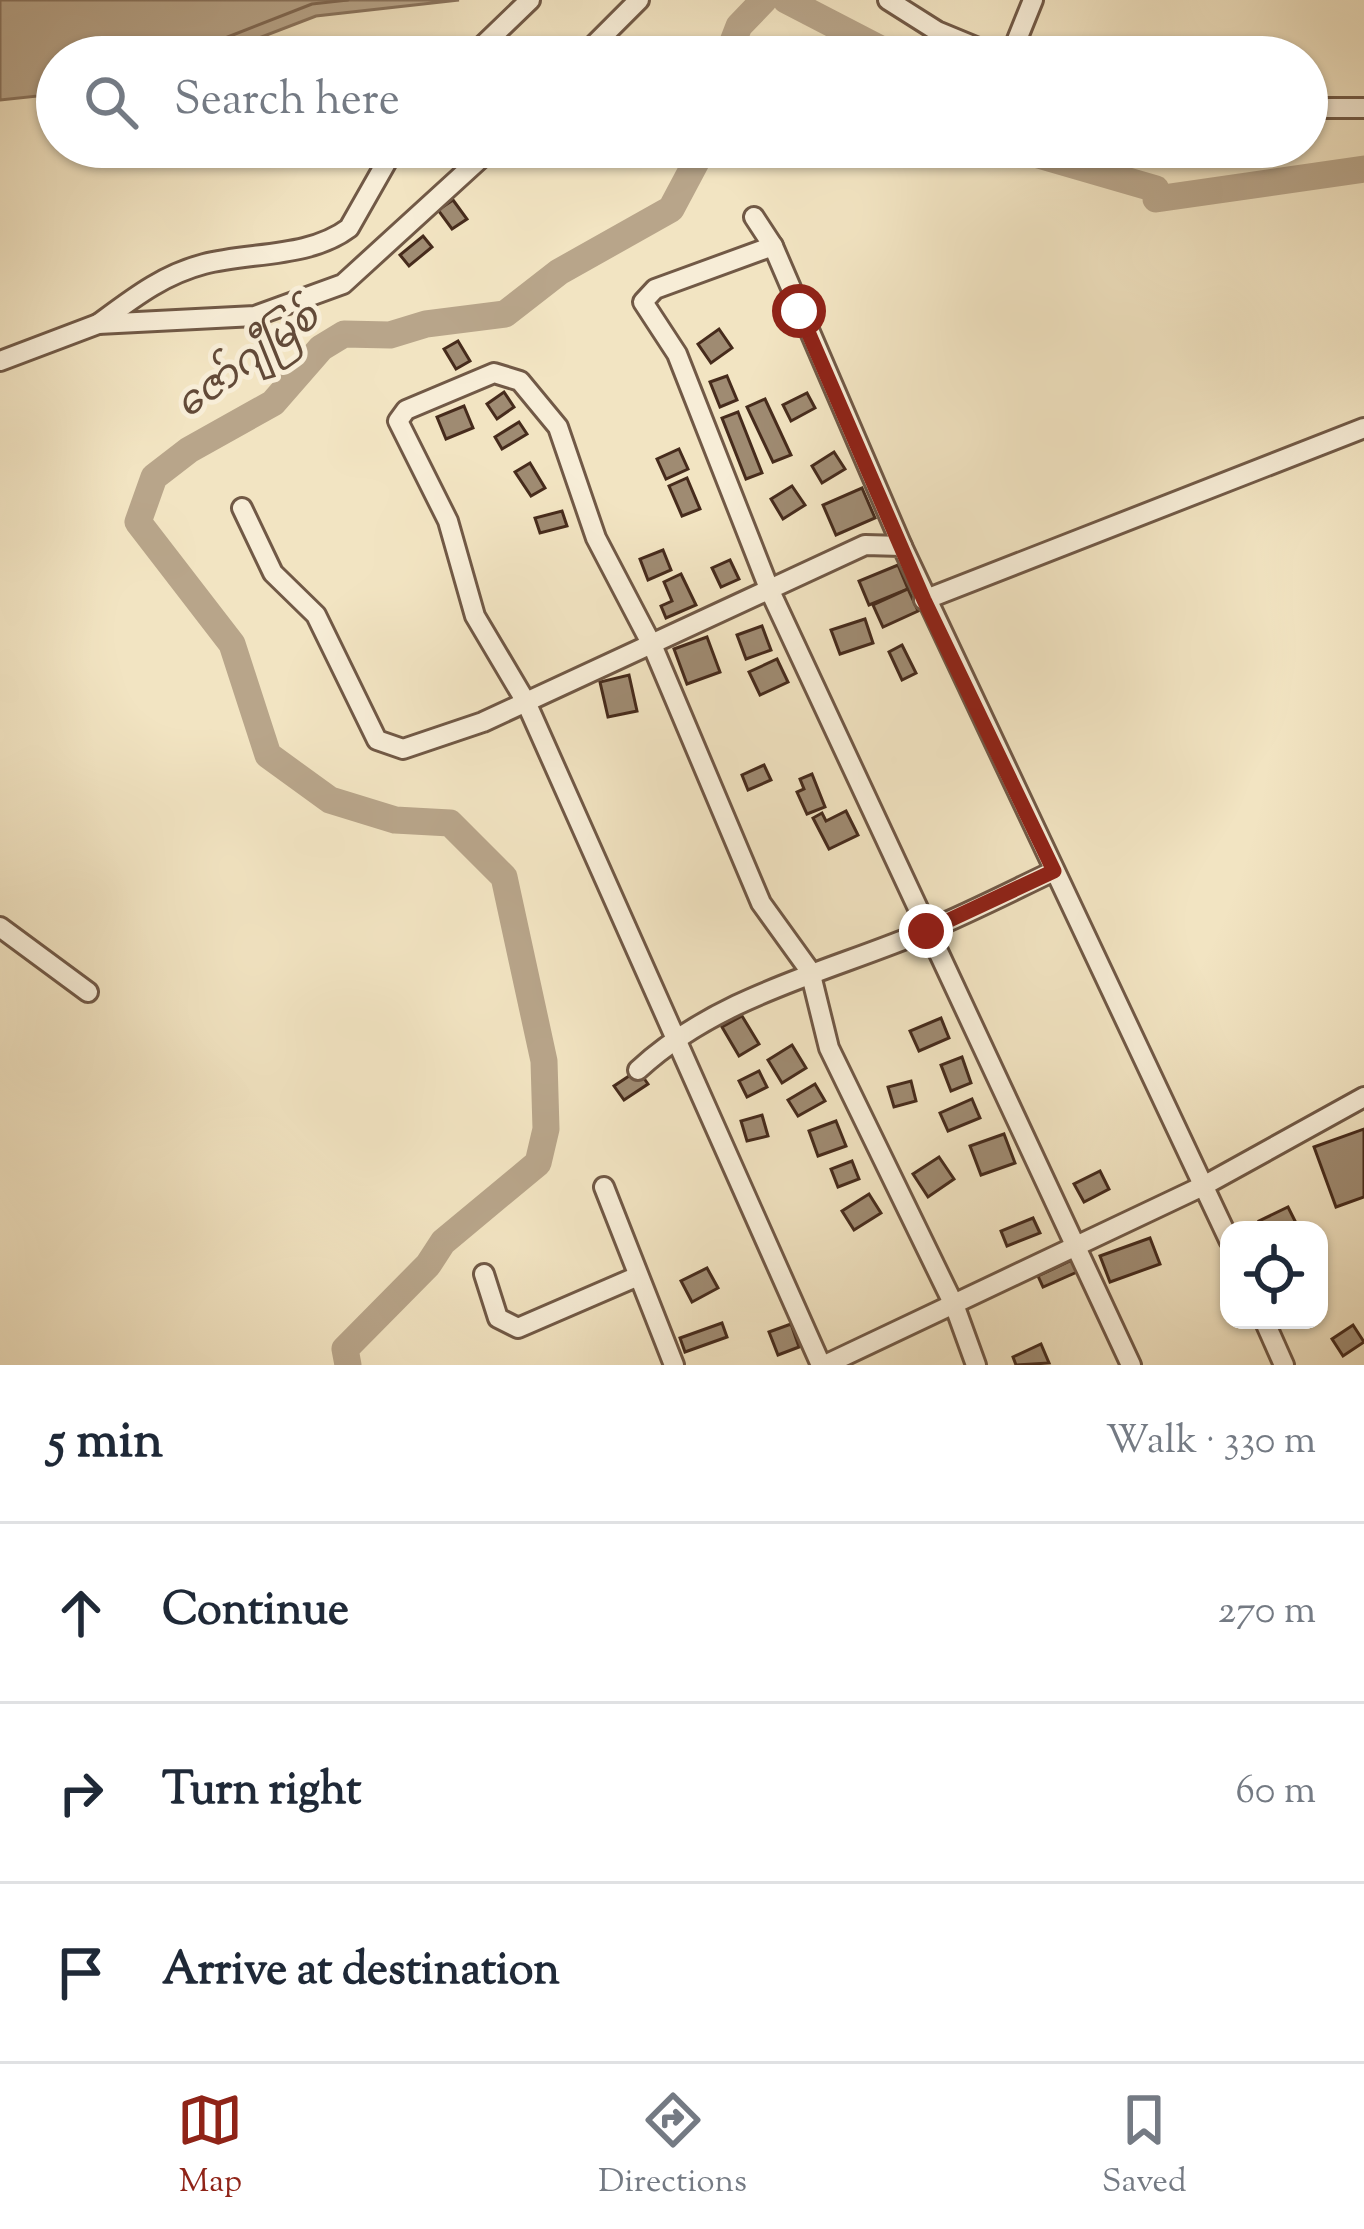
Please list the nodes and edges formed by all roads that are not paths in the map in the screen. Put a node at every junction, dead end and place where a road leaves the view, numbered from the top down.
1 (530, 0) edge
2 (639, 0) edge
3 (888, 0) edge
4 (1033, 0) edge
5 (493, 36) edge
6 (603, 36) edge
7 (949, 36) edge
8 (1018, 36) edge
9 (1328, 108) edge
10 (1364, 109) edge
11 (383, 168) edge
12 (470, 168) edge
13 (754, 218) dead end
14 (773, 246) junction
15 (98, 324) junction
16 (0, 361) edge
17 (1364, 428) edge
18 (242, 508) dead end
19 (902, 547) junction
20 (770, 591) junction
21 (924, 600) junction
22 (653, 647) junction
23 (526, 702) junction
24 (1054, 871) junction
25 (0, 927) edge
26 (926, 931) junction
27 (810, 971) junction
28 (88, 992) dead end
29 (675, 1036) junction
30 (638, 1070) dead end
31 (1364, 1097) edge
32 (1204, 1185) junction
33 (604, 1187) dead end
34 (1220, 1221) edge
35 (1079, 1247) junction
36 (484, 1274) dead end
37 (636, 1277) junction
38 (955, 1307) junction
39 (1268, 1329) edge
40 (674, 1365) edge
41 (823, 1365) edge
42 (976, 1365) edge
43 (1131, 1365) edge
44 (1284, 1365) edge

1 - 5 street
2 - 6 street
3 - 7 street
4 - 8 street
9 - 10 street
11 - 15 street
12 - 15 street
13 - 14 street
14 - 19 street
14 - 20 street
15 - 16 street
17 - 21 street
18 - 23 street
19 - 20 street
19 - 21 street
20 - 22 street
20 - 26 street
21 - 24 street
22 - 23 street
22 - 23 street
22 - 27 street
23 - 29 street
24 - 26 street
24 - 32 street
25 - 28 street
26 - 27 street
26 - 35 street
27 - 29 street
27 - 38 street
29 - 30 street
29 - 41 street
31 - 32 street
32 - 34 street
32 - 35 street
33 - 37 street
35 - 38 street
35 - 43 street
36 - 37 street
37 - 40 street
38 - 41 street
38 - 42 street
39 - 44 street

